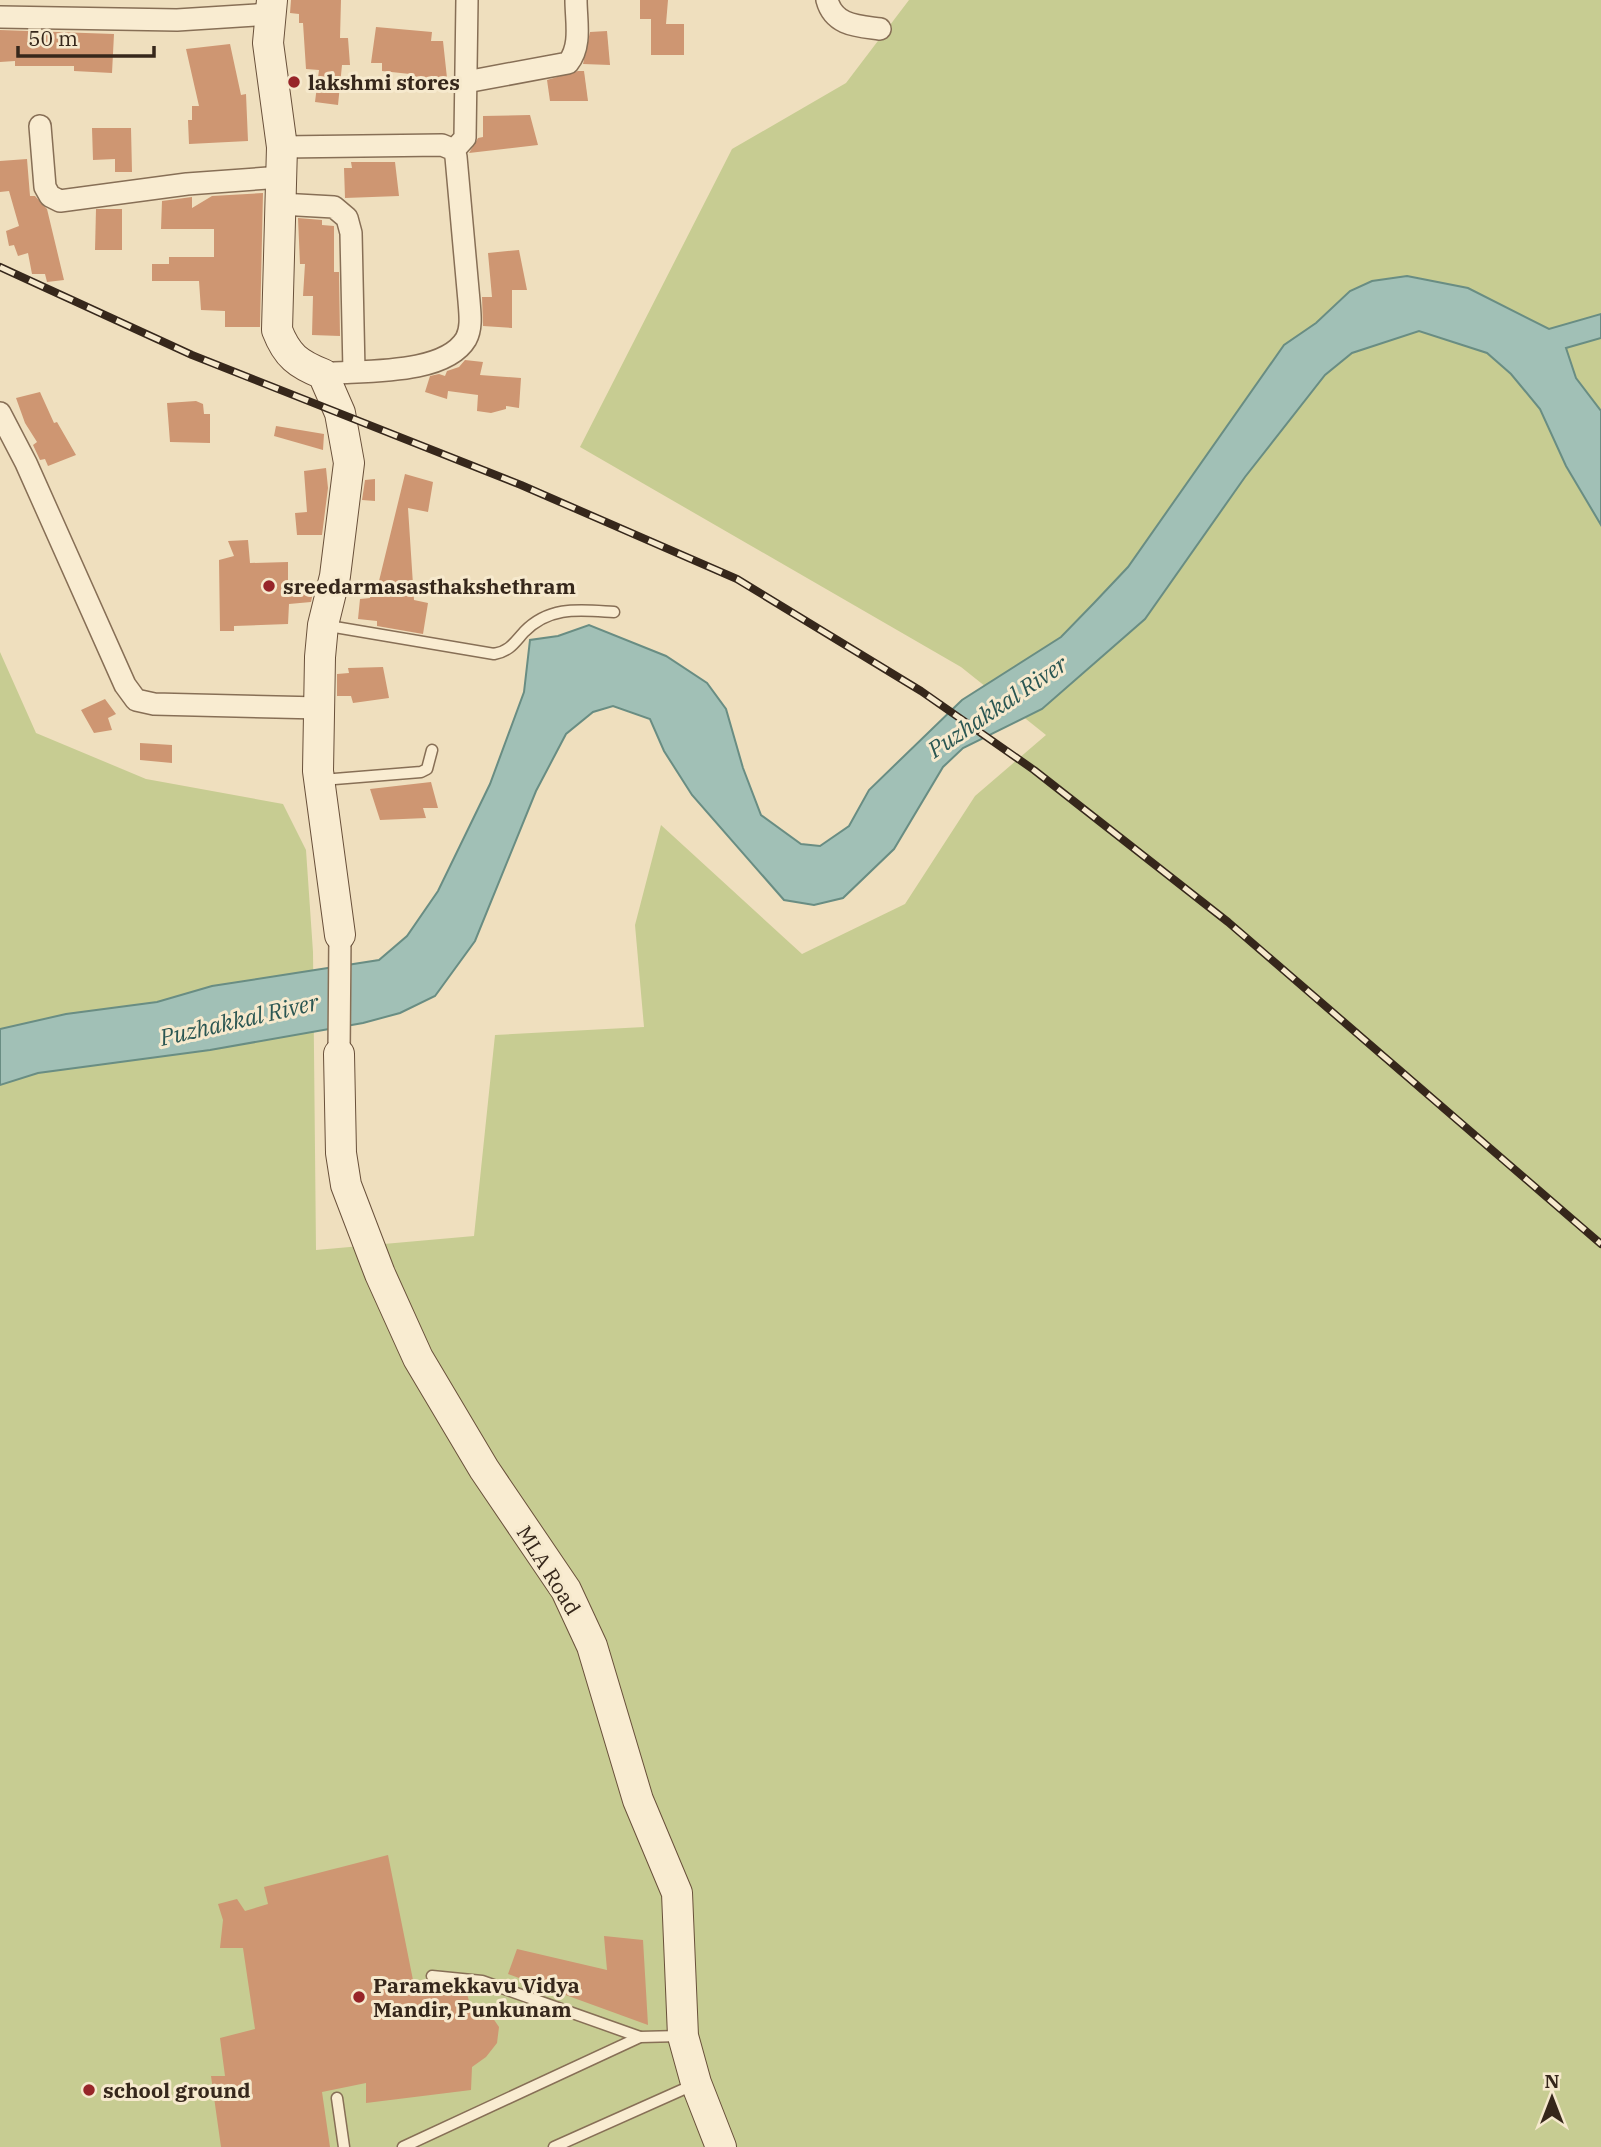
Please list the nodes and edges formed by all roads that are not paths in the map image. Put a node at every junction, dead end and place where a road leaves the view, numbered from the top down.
1 (467, 0) edge
2 (576, 0) edge
3 (827, 0) edge
4 (271, 7) edge
5 (0, 17) edge
6 (880, 29) dead end
7 (466, 82) junction
8 (40, 126) dead end
9 (282, 147) junction
10 (454, 150) junction
11 (281, 191) junction
12 (354, 371) junction
13 (323, 374) junction
14 (0, 414) edge
15 (614, 612) dead end
16 (323, 625) junction
17 (320, 708) junction
18 (432, 750) dead end
19 (319, 780) junction
20 (340, 935) joint
21 (339, 1054) joint
22 (432, 1976) dead end
23 (683, 2036) junction
24 (640, 2037) junction
25 (696, 2083) junction
26 (337, 2098) dead end
27 (344, 2147) edge
28 (402, 2147) edge
29 (554, 2147) edge
30 (721, 2147) edge

1 - 7 street
2 - 7 street
3 - 6 street
4 - 5 street
4 - 9 street
7 - 10 street
8 - 11 street
9 - 10 street
9 - 11 street
10 - 12 street
11 - 12 street
11 - 13 street
12 - 13 street
13 - 16 street
14 - 17 street
15 - 16 lane
16 - 17 street
17 - 19 street
18 - 19 lane
19 - 20 street
20 - 21 street
21 - 23 street, MLA Road
22 - 24 lane
23 - 24 lane
23 - 25 street, MLA Road
24 - 28 lane
25 - 29 lane
25 - 30 street, MLA Road
26 - 27 lane

